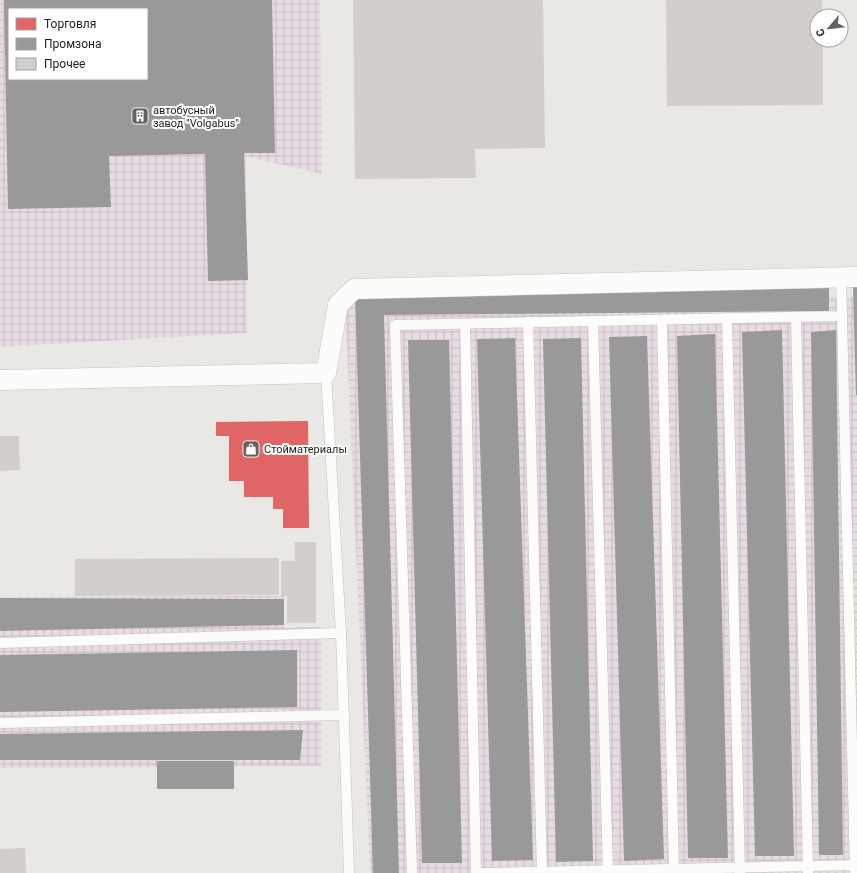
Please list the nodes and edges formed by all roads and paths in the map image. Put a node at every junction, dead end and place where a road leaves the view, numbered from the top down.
1 (849, 277) edge
2 (842, 316) junction
3 (796, 317) junction
4 (727, 318) junction
5 (662, 320) junction
6 (593, 321) junction
7 (528, 322) junction
8 (465, 324) junction
9 (326, 373) junction
10 (0, 380) edge
11 (341, 633) junction
12 (0, 643) edge
13 (344, 715) junction
14 (2, 723) dead end
15 (855, 867) edge
16 (808, 869) edge
17 (740, 870) edge
18 (674, 871) edge
19 (542, 872) edge
20 (608, 872) edge
21 (349, 873) edge
22 (412, 873) edge
23 (476, 873) edge
24 (483, 873) edge

1 - 2 lane
1 - 9 street
2 - 3 lane
2 - 15 lane
3 - 4 lane
3 - 16 lane
4 - 5 lane
4 - 17 lane
5 - 6 lane
5 - 18 lane
6 - 7 lane
6 - 20 lane
7 - 8 lane
7 - 19 lane
8 - 22 lane
8 - 23 lane
9 - 10 street
9 - 11 lane
11 - 12 lane
11 - 13 lane
13 - 14 lane
13 - 21 lane
15 - 16 lane
16 - 17 lane
17 - 18 lane
18 - 20 lane
19 - 20 lane
19 - 24 lane

